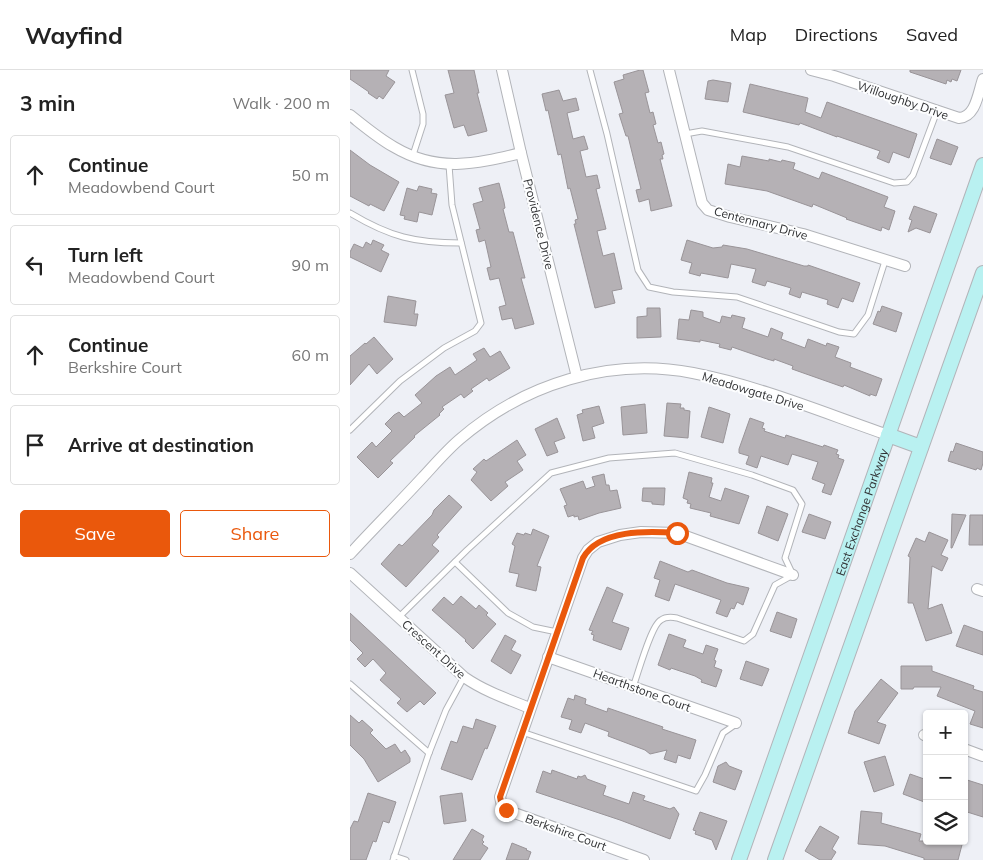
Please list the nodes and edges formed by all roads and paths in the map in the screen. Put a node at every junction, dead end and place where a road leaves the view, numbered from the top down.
1 (412, 70) edge
2 (502, 70) edge
3 (590, 70) edge
4 (669, 70) edge
5 (811, 70) edge
6 (983, 79) edge
7 (937, 111) junction
8 (350, 115) edge
9 (685, 134) junction
10 (521, 153) junction
11 (413, 155) junction
12 (983, 164) edge
13 (449, 165) junction
14 (350, 213) edge
15 (462, 243) junction
16 (886, 261) junction
17 (905, 266) dead end
18 (983, 273) edge
19 (577, 377) junction
20 (350, 430) edge
21 (888, 435) junction
22 (921, 447) junction
23 (350, 554) edge
24 (455, 562) junction
25 (350, 573) edge
26 (794, 575) junction
27 (400, 617) junction
28 (557, 632) junction
29 (548, 657) junction
30 (464, 677) junction
31 (350, 684) edge
32 (633, 687) junction
33 (530, 708) junction
34 (736, 724) joint
35 (522, 732) junction
36 (968, 750) edge
37 (429, 753) junction
38 (983, 756) edge
39 (393, 858) edge
40 (406, 860) edge
41 (644, 860) edge
42 (739, 860) edge
43 (775, 860) edge

1 - 11 lane
2 - 10 street, Providence Drive
3 - 16 lane
4 - 9 street, Centennary Drive
5 - 7 street, Willoughby Drive
6 - 7 street, Willoughby Drive
7 - 9 lane
8 - 11 street
9 - 16 street, Centennary Drive
10 - 13 street
10 - 19 street, Providence Drive
11 - 13 street
12 - 21 main road, East Exchange Parkway
13 - 15 lane
14 - 15 lane
15 - 20 lane
16 - 17 street
18 - 22 main road
19 - 21 street, Meadowgate Drive
19 - 23 street, Meadowgate Drive
21 - 22 main road
21 - 42 main road, East Exchange Parkway
22 - 43 main road
24 - 26 lane
24 - 27 lane
24 - 28 lane
25 - 27 street, Crescent Drive
26 - 28 street, Berkshire Court
26 - 32 lane
27 - 30 street, Crescent Drive
28 - 29 street, Berkshire Court
29 - 32 street, Hearthstone Court
29 - 33 street, Berkshire Court
30 - 33 street, Crescent Drive
30 - 37 lane
31 - 37 lane
32 - 34 street, Hearthstone Court
33 - 35 street, Berkshire Court
34 - 35 lane
35 - 41 street, Berkshire Court
36 - 38 street
37 - 39 lane
39 - 40 lane

